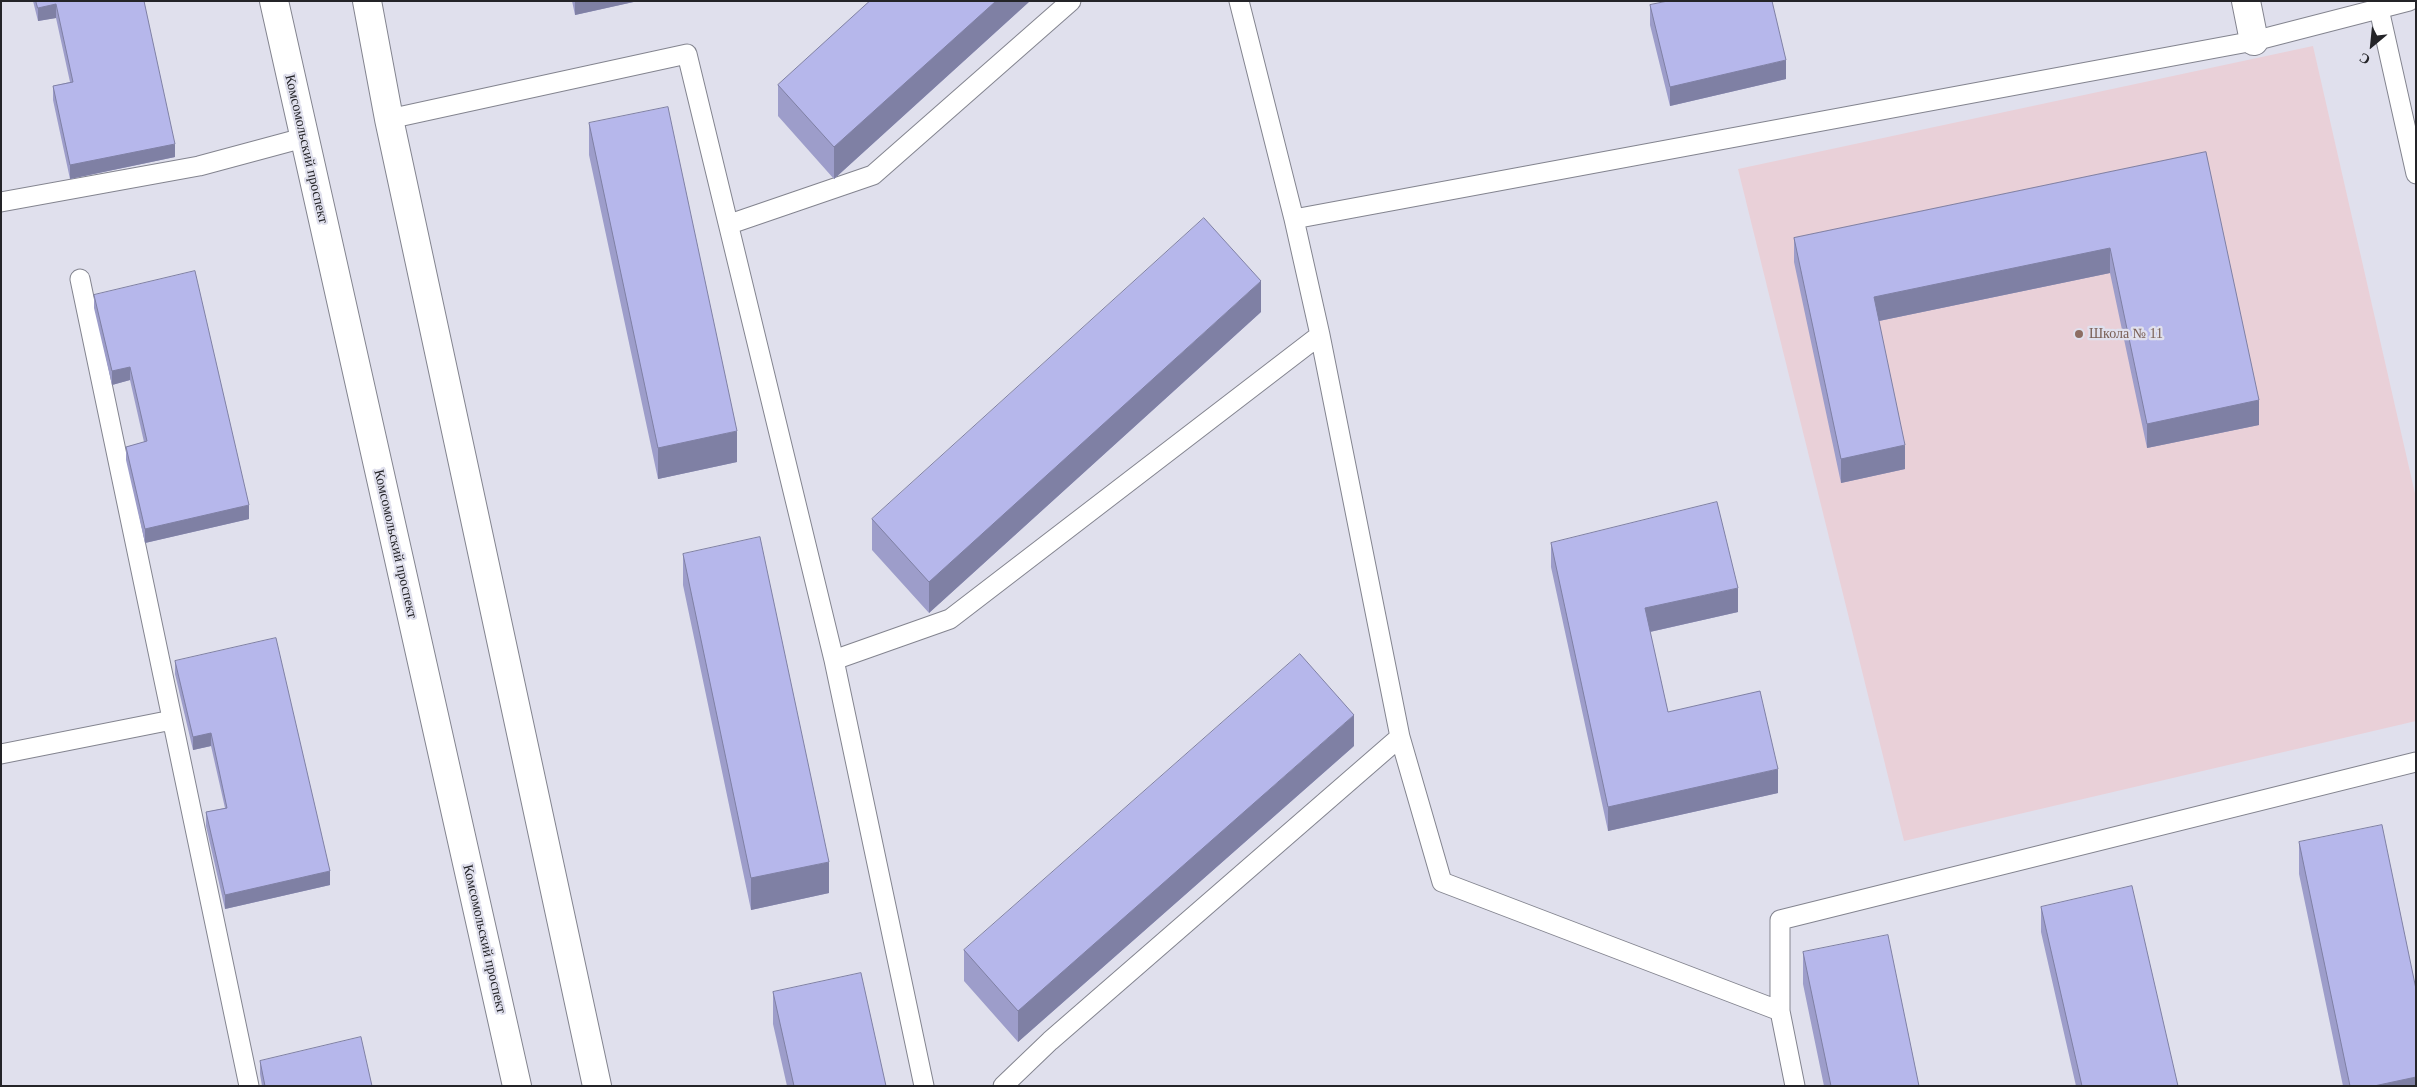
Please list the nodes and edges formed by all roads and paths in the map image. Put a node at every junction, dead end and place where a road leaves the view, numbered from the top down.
1 (274, 1) edge
2 (367, 1) edge
3 (1071, 1) edge
4 (1239, 1) edge
5 (2246, 1) edge
6 (2409, 1) edge
7 (2379, 9) junction
8 (2254, 40) junction
9 (389, 119) junction
10 (303, 138) junction
11 (2416, 174) edge
12 (1, 202) edge
13 (1294, 219) junction
14 (730, 224) junction
15 (80, 279) dead end
16 (1320, 334) junction
17 (834, 660) junction
18 (172, 720) junction
19 (1400, 737) junction
20 (1, 754) edge
21 (2416, 762) edge
22 (1780, 1010) junction
23 (248, 1086) edge
24 (517, 1086) edge
25 (597, 1086) edge
26 (924, 1086) edge
27 (1003, 1086) edge
28 (1795, 1086) edge

1 - 10 main road, Комсомольский проспект
2 - 9 main road
3 - 14 lane
4 - 13 lane
5 - 8 main road
6 - 7 lane
7 - 8 lane
7 - 11 lane
8 - 13 lane
9 - 14 lane
9 - 25 main road
10 - 12 lane
10 - 24 main road, Комсомольский проспект
13 - 16 lane
14 - 17 lane
15 - 18 lane
16 - 17 lane
16 - 19 lane
17 - 26 lane
18 - 20 lane
18 - 23 lane
19 - 22 lane
19 - 27 lane
21 - 22 lane
22 - 28 lane

